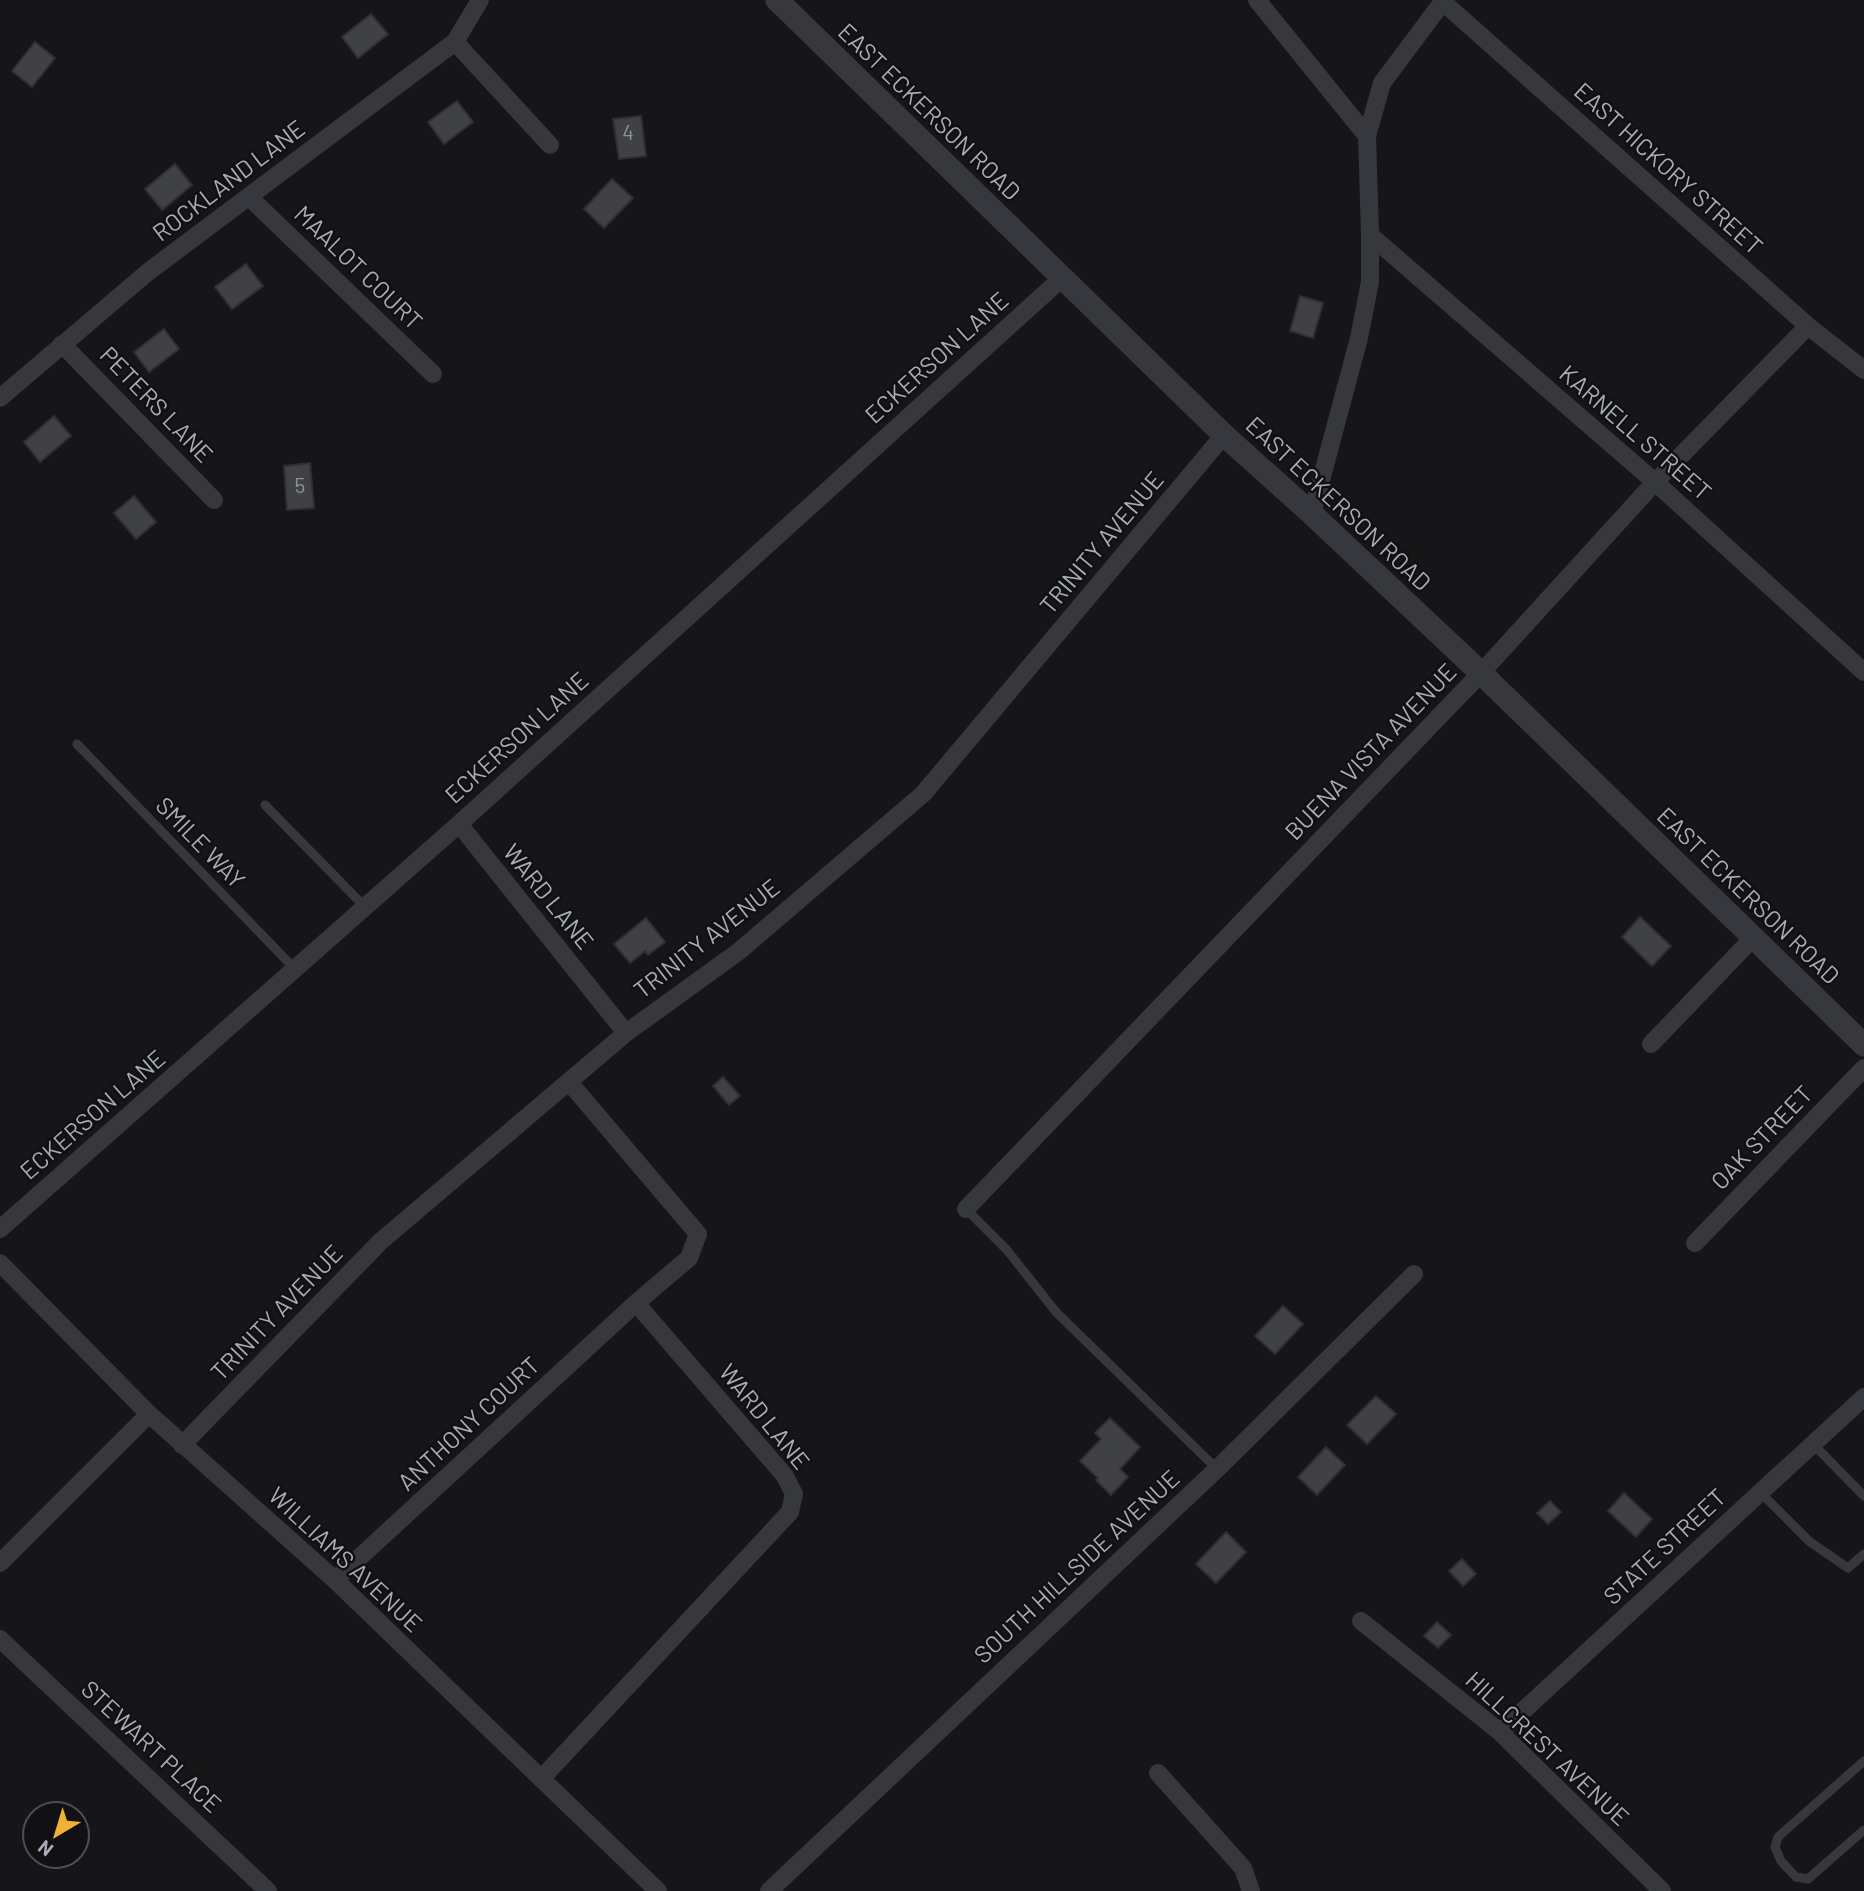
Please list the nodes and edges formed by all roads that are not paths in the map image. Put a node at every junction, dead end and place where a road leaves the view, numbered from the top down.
1 (480, 0) edge
2 (778, 0) edge
3 (1257, 0) edge
4 (1444, 1) edge
5 (455, 42) junction
6 (1367, 136) junction
7 (550, 145) dead end
8 (249, 197) junction
9 (1370, 235) junction
10 (1062, 278) junction
11 (1808, 326) junction
12 (62, 344) junction
13 (1864, 370) edge
14 (433, 374) dead end
15 (0, 398) edge
16 (1224, 435) junction
17 (1655, 482) junction
18 (214, 500) dead end
19 (1312, 514) junction
20 (1864, 672) edge
21 (1481, 673) junction
22 (76, 744) dead end
23 (265, 805) dead end
24 (459, 824) junction
25 (365, 907) junction
26 (1753, 938) junction
27 (295, 969) junction
28 (626, 1032) junction
29 (1651, 1044) dead end
30 (1864, 1045) edge
31 (1864, 1068) edge
32 (569, 1082) junction
33 (966, 1209) joint
34 (0, 1230) edge
35 (1695, 1243) dead end
36 (0, 1263) edge
37 (1414, 1274) dead end
38 (636, 1303) junction
39 (1862, 1403) edge
40 (149, 1414) junction
41 (1813, 1444) junction
42 (182, 1445) junction
43 (1217, 1469) junction
44 (1760, 1492) junction
45 (1864, 1496) edge
46 (1864, 1554) edge
47 (0, 1563) edge
48 (335, 1580) junction
49 (1361, 1621) dead end
50 (0, 1639) edge
51 (1500, 1732) junction
52 (1864, 1761) edge
53 (1158, 1773) dead end
54 (541, 1779) junction
55 (1864, 1830) edge
56 (268, 1891) edge
57 (658, 1891) edge
58 (769, 1891) edge
59 (1251, 1891) edge
60 (1662, 1891) edge

1 - 5 street, ROCKLAND LANE
2 - 10 street, EAST ECKERSON ROAD
3 - 6 street
4 - 6 street
4 - 11 street, EAST HICKORY STREET
5 - 7 street
5 - 8 street, ROCKLAND LANE
6 - 9 street
8 - 12 street, ROCKLAND LANE
8 - 14 street, MAALOT COURT
9 - 17 street, KARNELL STREET
9 - 19 street
10 - 16 street, EAST ECKERSON ROAD
10 - 24 street, ECKERSON LANE
11 - 13 street, EAST HICKORY STREET
11 - 17 street, BUENA VISTA AVENUE
12 - 15 street, ROCKLAND LANE
12 - 18 street, PETERS LANE
16 - 19 street, EAST ECKERSON ROAD
16 - 28 street, TRINITY AVENUE
17 - 20 street, KARNELL STREET
17 - 21 street, BUENA VISTA AVENUE
19 - 21 street, EAST ECKERSON ROAD
21 - 26 street, EAST ECKERSON ROAD
21 - 33 street, BUENA VISTA AVENUE
22 - 27 lane, SMILE WAY
23 - 25 lane
24 - 25 street, ECKERSON LANE
24 - 28 street, WARD LANE
25 - 27 street, ECKERSON LANE
26 - 29 street
26 - 30 street, EAST ECKERSON ROAD
27 - 34 street, ECKERSON LANE
28 - 32 street, TRINITY AVENUE
31 - 35 street, OAK STREET
32 - 38 street
32 - 42 street, TRINITY AVENUE
33 - 43 lane
36 - 40 street, WILLIAMS AVENUE
37 - 43 street, SOUTH HILLSIDE AVENUE
38 - 48 street, ANTHONY COURT
38 - 54 street, WARD LANE
39 - 41 street, STATE STREET
40 - 42 street, WILLIAMS AVENUE
40 - 47 street
41 - 44 street, STATE STREET
41 - 45 lane
42 - 48 street, WILLIAMS AVENUE
43 - 58 street, SOUTH HILLSIDE AVENUE
44 - 46 lane
44 - 51 street, STATE STREET
48 - 54 street, WILLIAMS AVENUE
49 - 51 street, HILLCREST AVENUE
50 - 56 street, STEWART PLACE
51 - 60 street, HILLCREST AVENUE
52 - 55 lane
53 - 59 street
54 - 57 street, WILLIAMS AVENUE

